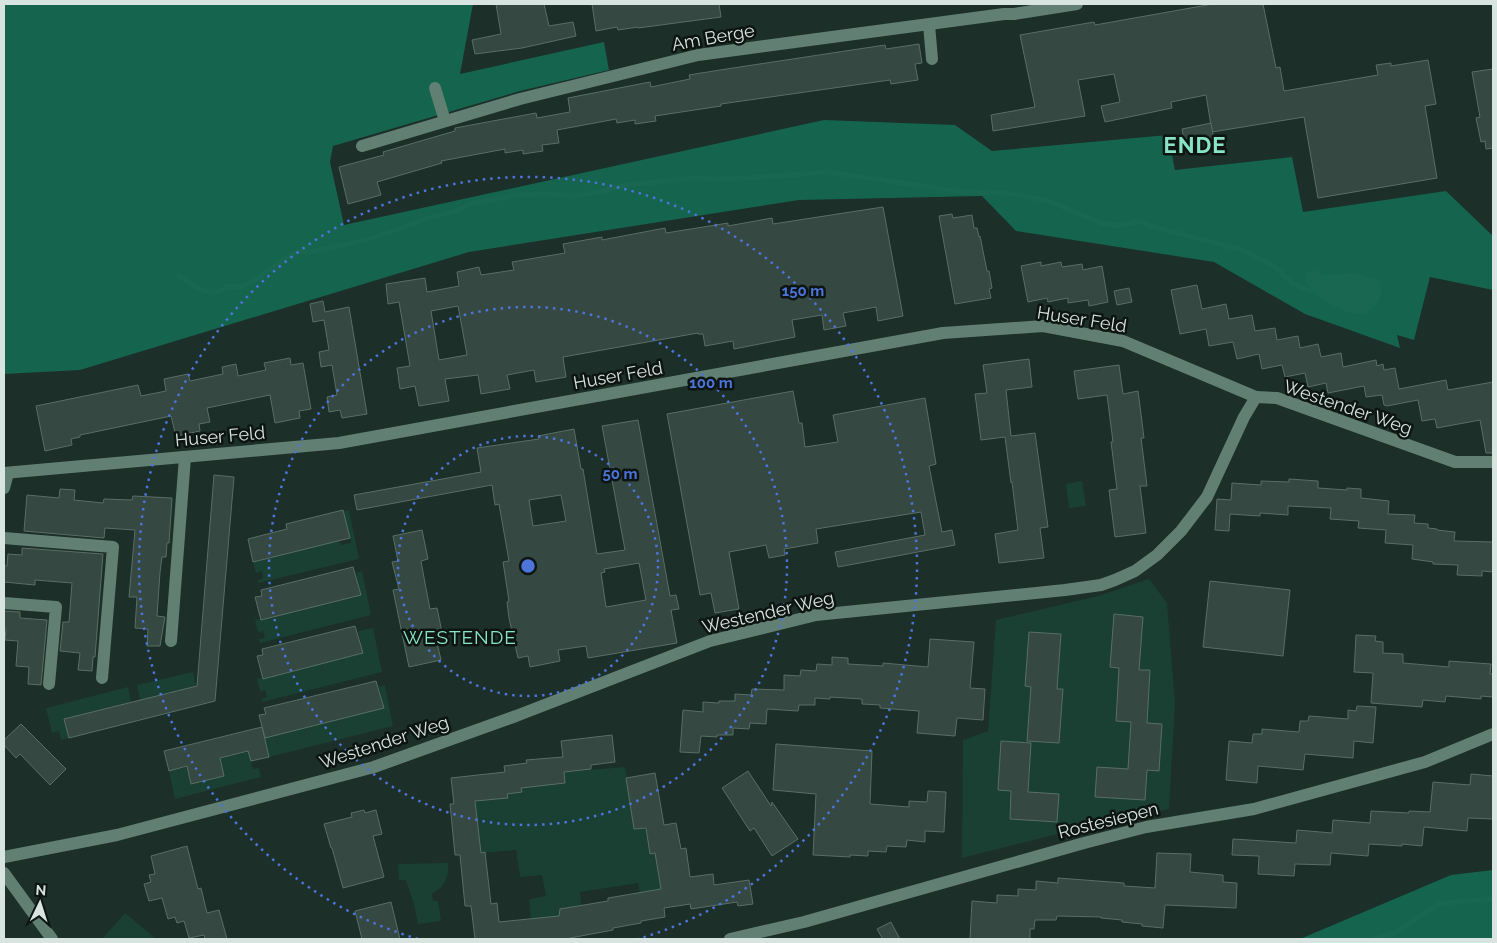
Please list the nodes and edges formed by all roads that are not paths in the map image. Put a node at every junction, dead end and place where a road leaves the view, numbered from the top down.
1 (1077, 4) edge
2 (929, 25) junction
3 (932, 59) dead end
4 (435, 88) dead end
5 (445, 121) junction
6 (362, 146) dead end
7 (1256, 398) junction
8 (185, 457) junction
9 (1493, 462) edge
10 (6, 473) edge
11 (4, 488) edge
12 (4, 538) edge
13 (4, 603) edge
14 (171, 640) dead end
15 (102, 678) dead end
16 (49, 684) dead end
17 (1493, 734) edge
18 (4, 857) edge
19 (4, 873) edge
20 (52, 939) edge
21 (730, 939) edge

1 - 2 street, Am Berge
2 - 3 street
2 - 5 street, Am Berge
4 - 5 street
5 - 6 street, Am Berge
7 - 8 street, Huser Feld
7 - 9 street, Westender Weg
7 - 18 street, Westender Weg
8 - 10 street, Huser Feld
8 - 14 street
10 - 11 street
12 - 15 street
13 - 16 street
17 - 21 street, Rostesiepen
19 - 20 street

